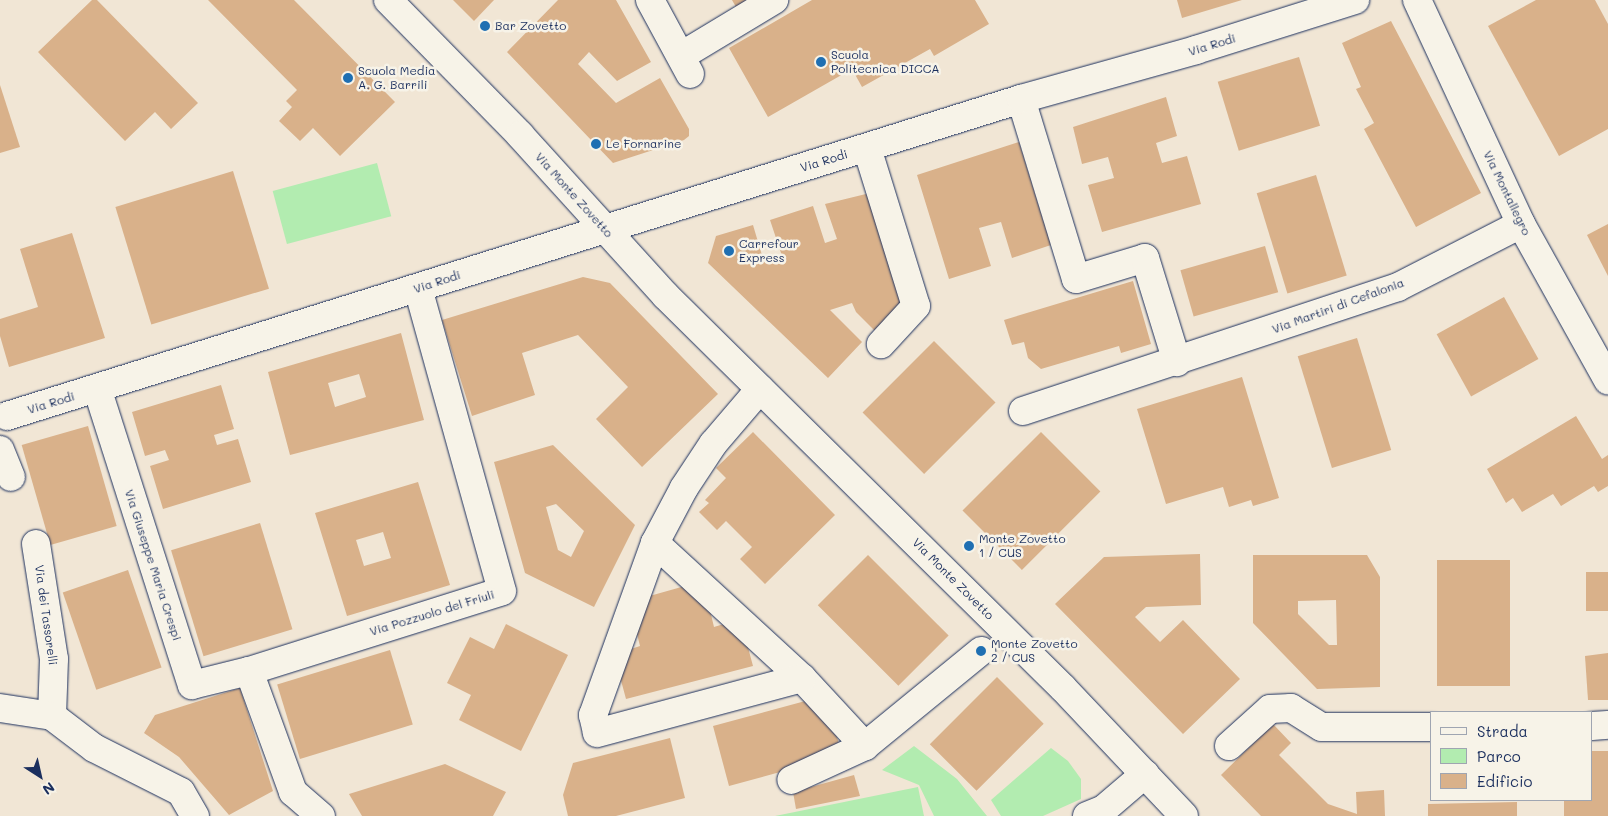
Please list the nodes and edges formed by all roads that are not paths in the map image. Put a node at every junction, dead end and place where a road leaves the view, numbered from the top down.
1 (388, 0) edge
2 (650, 0) edge
3 (774, 0) edge
4 (1355, 0) edge
5 (1416, 0) edge
6 (1021, 99) junction
7 (867, 148) junction
8 (1521, 224) junction
9 (604, 230) junction
10 (418, 288) junction
11 (881, 344) dead end
12 (1177, 362) junction
13 (1608, 380) edge
14 (97, 388) junction
15 (760, 389) junction
16 (1023, 411) dead end
17 (7, 416) dead end
18 (0, 450) edge
19 (11, 477) dead end
20 (655, 543) junction
21 (36, 544) dead end
22 (981, 651) dead end
23 (249, 671) junction
24 (802, 678) junction
25 (0, 708) edge
26 (52, 716) junction
27 (1608, 725) edge
28 (1593, 726) edge
29 (1430, 727) edge
30 (866, 746) junction
31 (1229, 746) dead end
32 (1145, 774) junction
33 (791, 780) dead end
34 (1172, 812) edge
35 (195, 816) edge
36 (321, 816) edge
37 (1086, 816) edge

1 - 9 street, Via Monte Zovetto
2 - 3 street
4 - 6 street, Via Rodi
5 - 8 street, Via Montallegro
6 - 7 street, Via Rodi
6 - 12 street
7 - 9 street, Via Rodi
7 - 11 street
8 - 12 street, Via Martiri di Cefalonia
8 - 13 street, Via Montallegro
9 - 10 street, Via Rodi
9 - 15 street, Via Monte Zovetto
10 - 14 street, Via Rodi
10 - 23 street, Via Pozzuolo del Friuli
12 - 16 street, Via Martiri di Cefalonia
14 - 17 street, Via Rodi
14 - 23 street, Via Giuseppe Maria Crespi
15 - 20 street
15 - 32 street, Via Monte Zovetto
18 - 19 street
20 - 24 street
20 - 24 street
21 - 26 street, Via dei Tassorelli
22 - 30 street
23 - 36 street
24 - 30 street
25 - 26 street
26 - 35 street
27 - 28 street
29 - 31 street
30 - 33 street
32 - 34 street, Via Monte Zovetto
32 - 37 street

